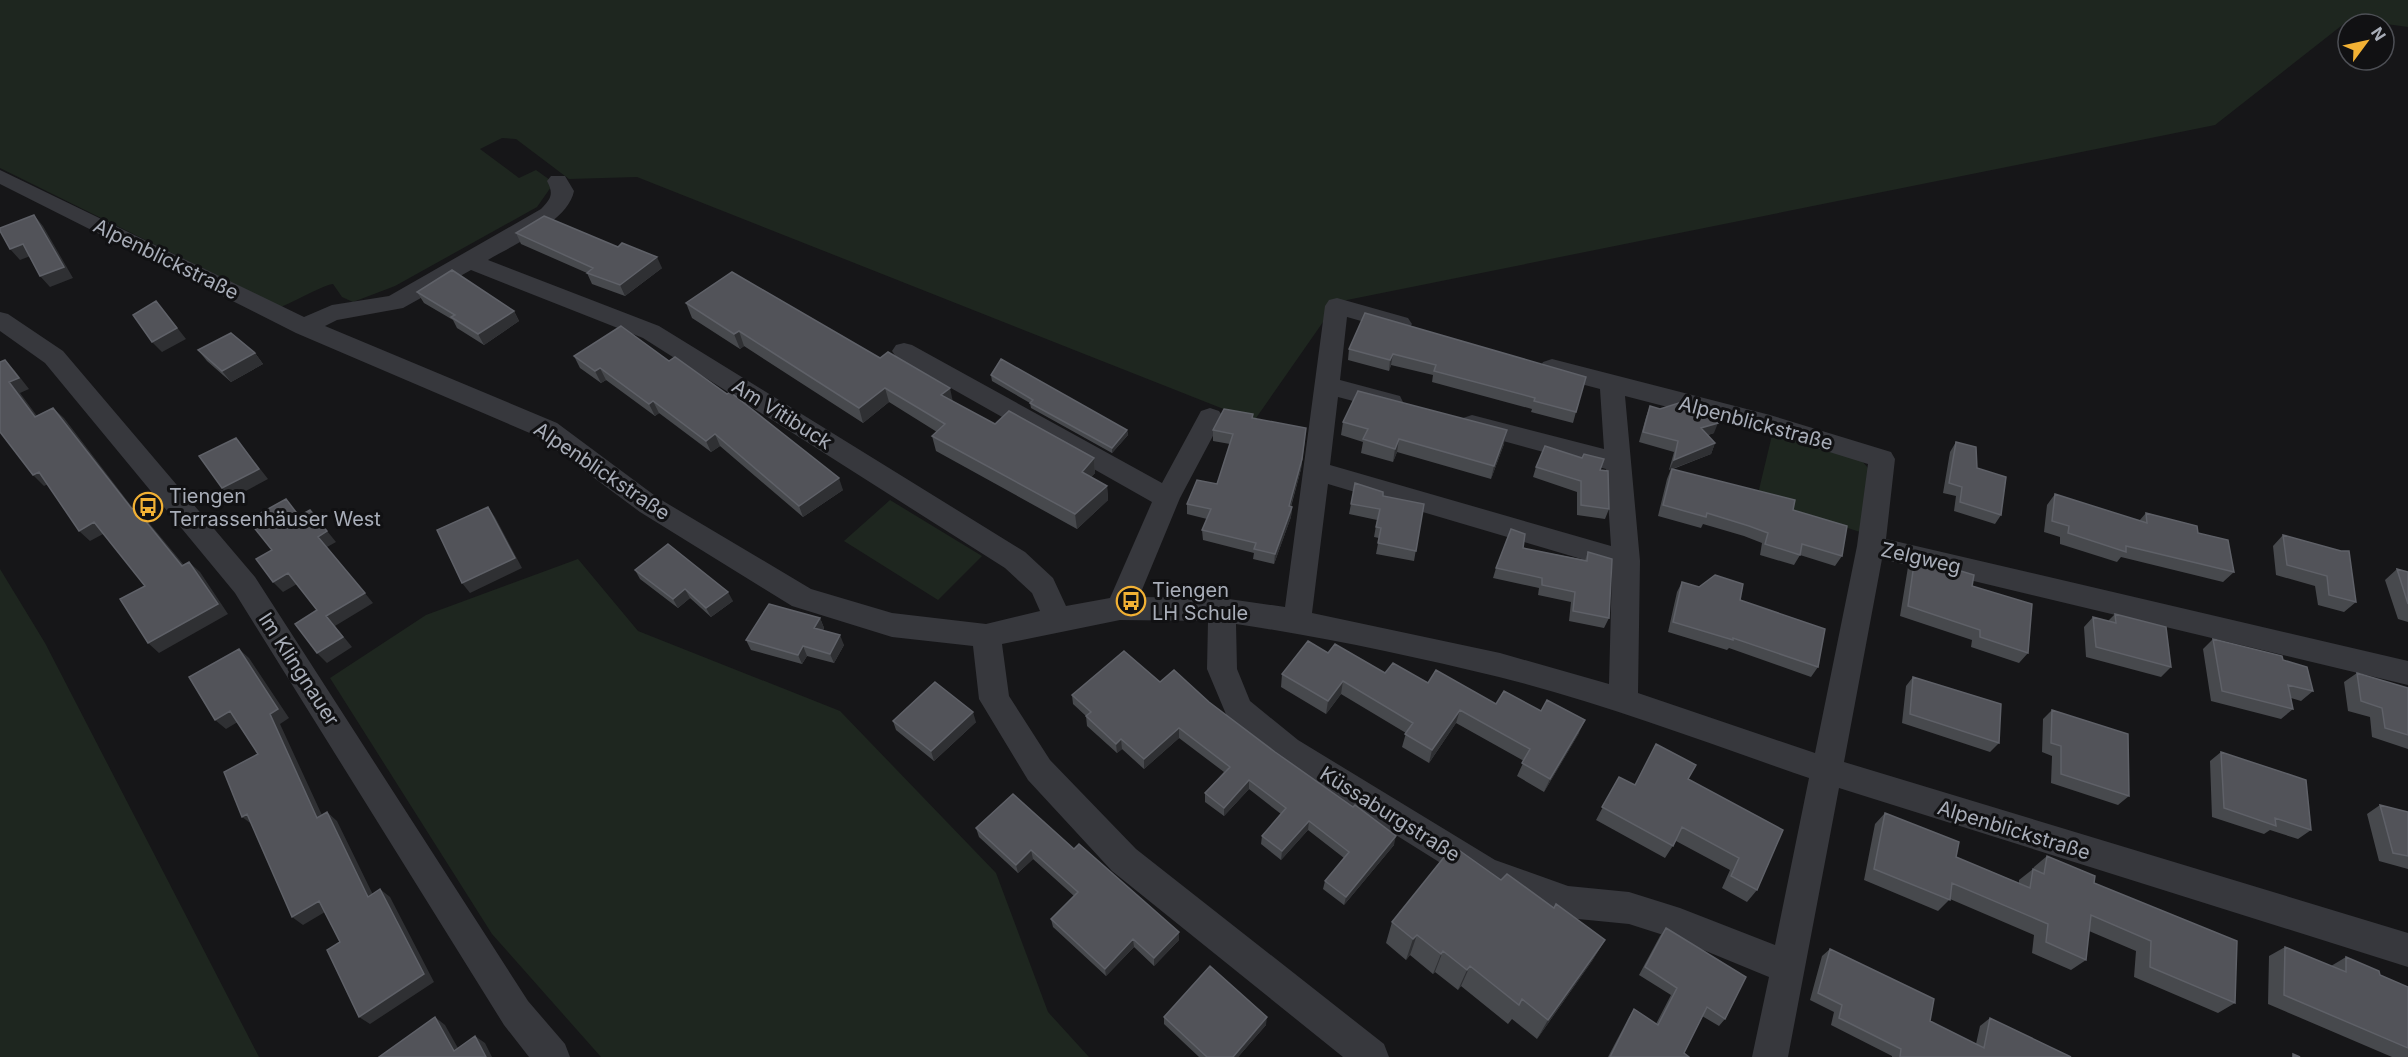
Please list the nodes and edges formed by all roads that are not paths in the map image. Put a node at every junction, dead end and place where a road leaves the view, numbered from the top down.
1 (0, 176) edge
2 (558, 181) dead end
3 (470, 261) junction
4 (0, 320) edge
5 (304, 327) junction
6 (1417, 329) edge
7 (904, 351) dead end
8 (1532, 362) edge
9 (1612, 385) junction
10 (1328, 386) junction
11 (1418, 410) edge
12 (1210, 417) dead end
13 (1451, 418) edge
14 (1619, 463) junction
15 (1316, 471) junction
16 (1167, 498) junction
17 (1871, 546) junction
18 (1626, 561) junction
19 (1120, 609) junction
20 (1222, 610) junction
21 (1057, 619) junction
22 (1297, 621) junction
23 (986, 636) junction
24 (2408, 673) edge
25 (1623, 701) junction
26 (1828, 771) junction
27 (2408, 950) edge
28 (1789, 968) junction
29 (552, 1057) edge
30 (1371, 1057) edge
31 (1770, 1057) edge

1 - 5 street, Alpenblickstraße
2 - 3 street
3 - 5 street
3 - 21 street, Am Vitibuck
4 - 29 street, Im Klingnauer
5 - 23 street, Alpenblickstraße
6 - 10 street
7 - 16 street
8 - 9 street, Alpenblickstraße
9 - 14 street
9 - 17 street, Alpenblickstraße
10 - 11 street
10 - 15 street
12 - 16 street
13 - 14 street
14 - 18 street
15 - 18 street
15 - 22 street
16 - 19 street
17 - 24 street, Zelgweg
17 - 26 street, Zelgweg
18 - 25 street
19 - 20 street, Alpenblickstraße
19 - 21 street, Alpenblickstraße
20 - 22 street, Alpenblickstraße
20 - 28 street, Küssaburgstraße
21 - 23 street, Alpenblickstraße
22 - 25 street, Alpenblickstraße
23 - 30 street
25 - 26 street, Alpenblickstraße
26 - 27 street, Alpenblickstraße
26 - 28 street, Zelgweg
28 - 31 street, Zelgweg

